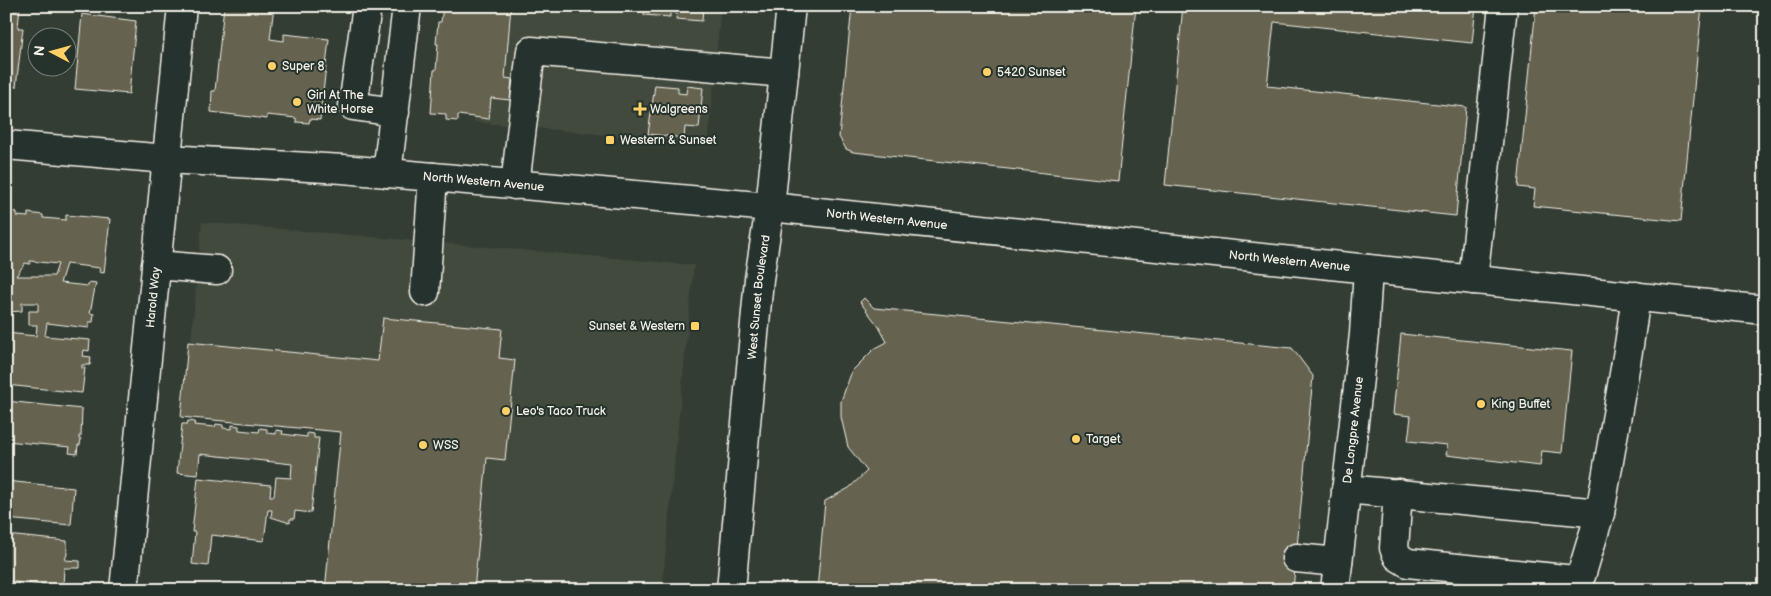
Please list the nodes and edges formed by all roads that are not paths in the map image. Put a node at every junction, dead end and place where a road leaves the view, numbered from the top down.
1 (182, 6) edge
2 (368, 6) edge
3 (407, 6) edge
4 (791, 6) edge
5 (1503, 6) edge
6 (784, 73) junction
7 (395, 112) junction
8 (6, 145) edge
9 (167, 159) junction
10 (387, 173) junction
11 (433, 177) junction
12 (516, 185) junction
13 (770, 207) junction
14 (156, 264) junction
15 (217, 270) dead end
16 (1368, 270) junction
17 (1473, 280) junction
18 (425, 292) dead end
19 (1636, 296) junction
20 (1765, 310) edge
21 (1346, 489) junction
22 (1398, 493) junction
23 (1600, 513) junction
24 (1296, 558) dead end
25 (1338, 562) junction
26 (124, 590) edge
27 (731, 590) edge
28 (1336, 590) edge

1 - 9 main road, Harold Way
2 - 7 main road
3 - 7 main road
4 - 6 main road, West Sunset Boulevard
5 - 17 main road
6 - 12 main road
6 - 13 main road, West Sunset Boulevard
7 - 10 main road
8 - 9 main road, North Western Avenue
9 - 10 main road, North Western Avenue
9 - 14 main road, Harold Way
10 - 11 main road, North Western Avenue
11 - 12 main road, North Western Avenue
11 - 18 main road
12 - 13 main road, North Western Avenue
13 - 16 main road, North Western Avenue
13 - 27 main road, West Sunset Boulevard
14 - 15 main road
14 - 26 main road, Harold Way
16 - 17 main road, North Western Avenue
16 - 21 main road, De Longpre Avenue
17 - 19 main road, North Western Avenue
19 - 20 main road, North Western Avenue
19 - 23 main road
21 - 22 main road
21 - 25 main road, De Longpre Avenue
22 - 23 main road
22 - 23 main road
24 - 25 main road
25 - 28 main road, De Longpre Avenue

